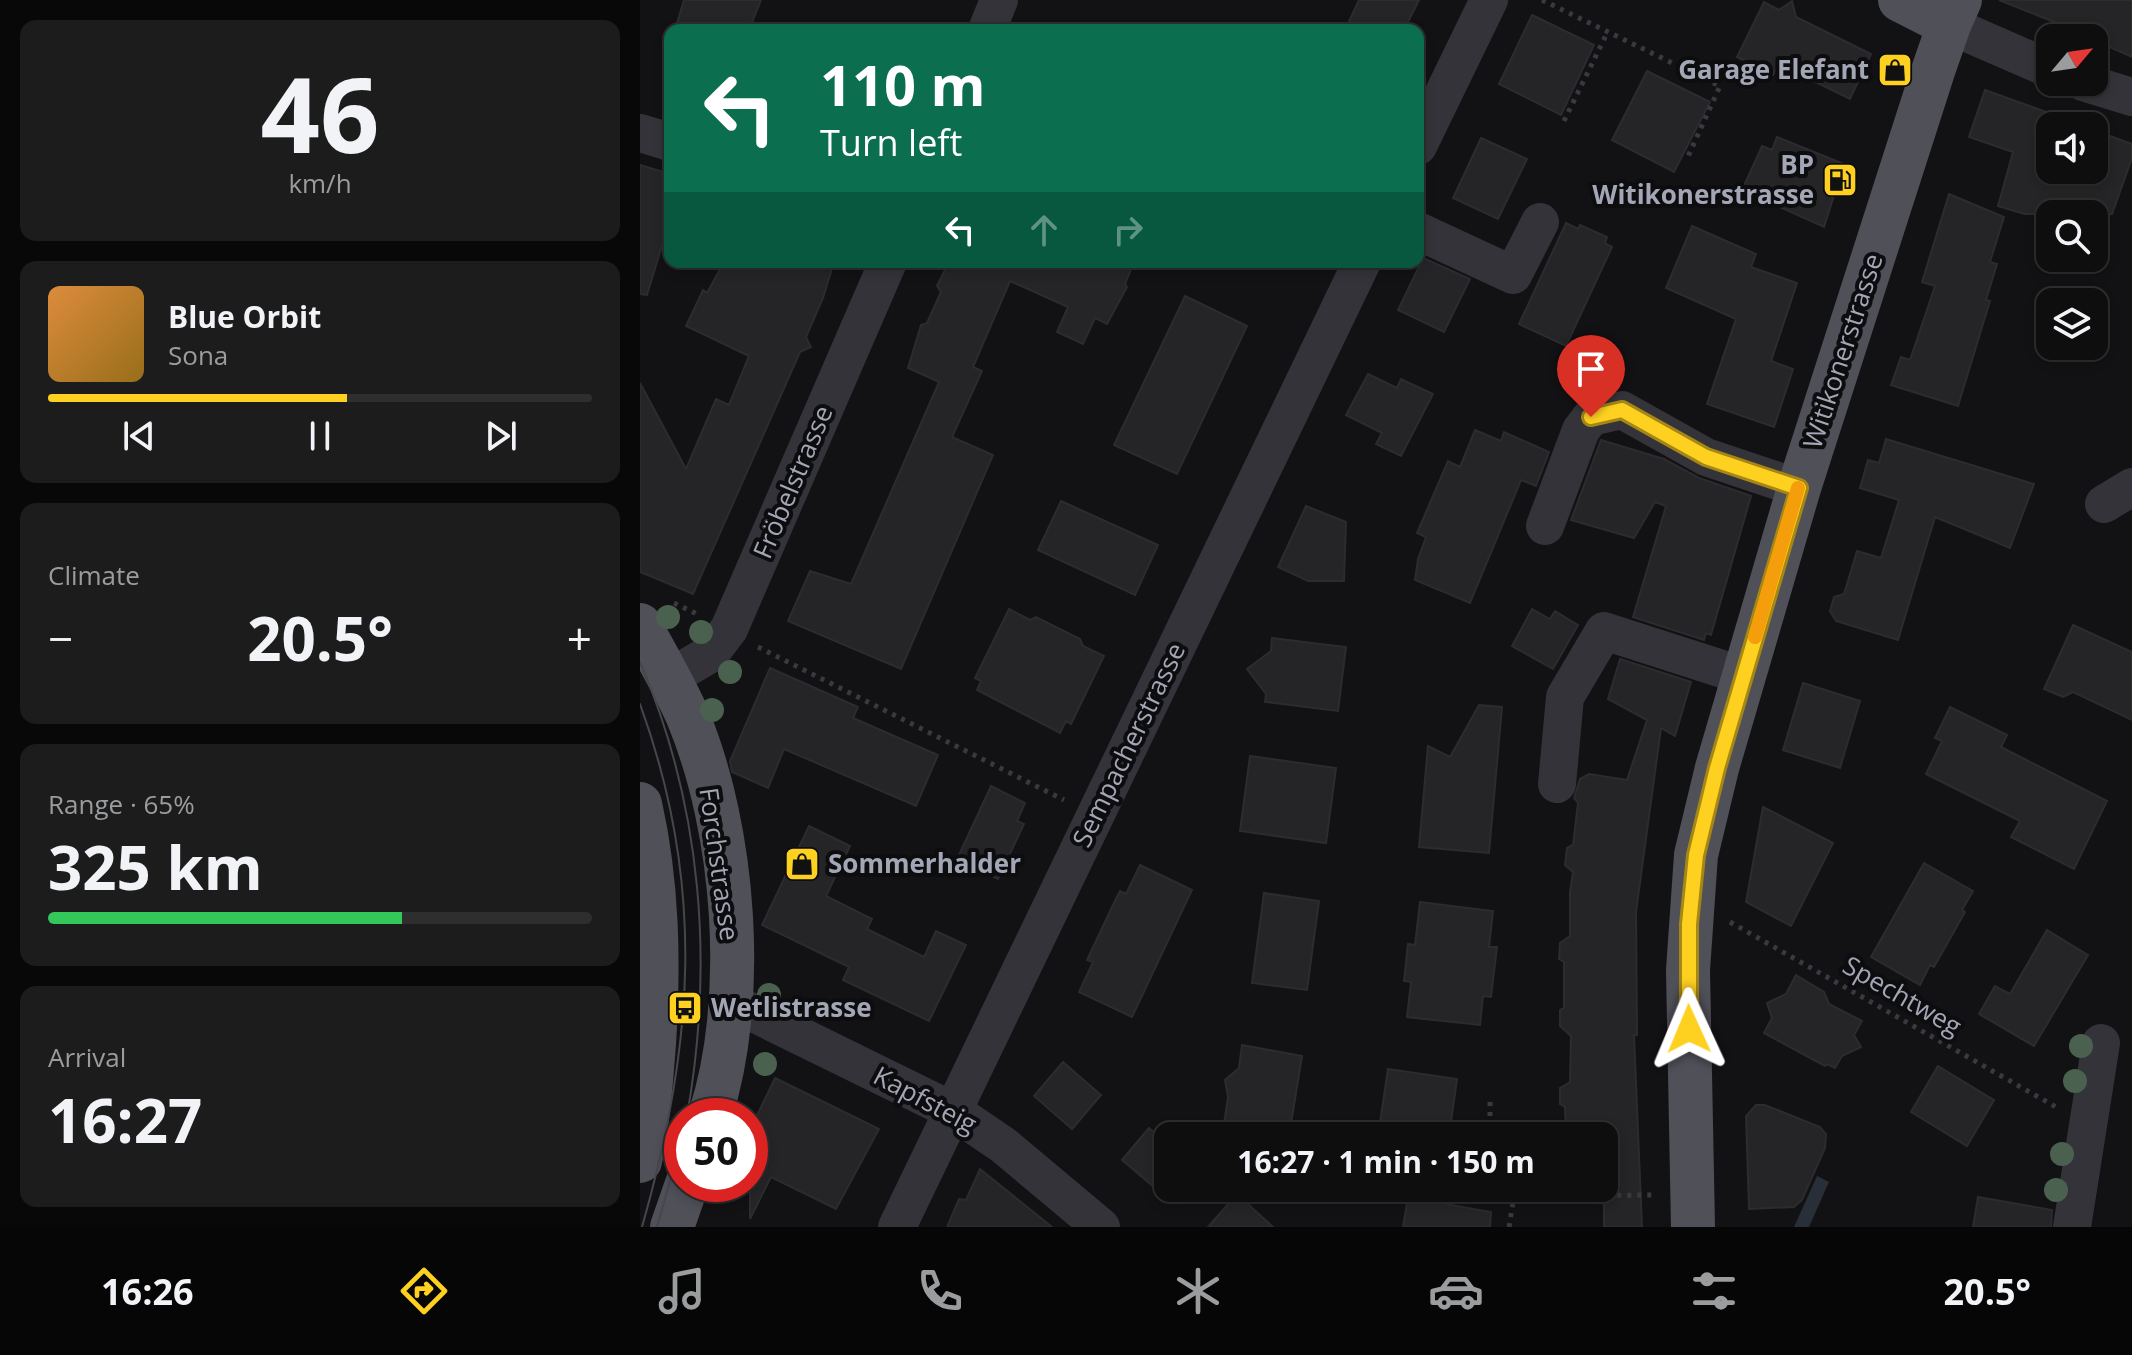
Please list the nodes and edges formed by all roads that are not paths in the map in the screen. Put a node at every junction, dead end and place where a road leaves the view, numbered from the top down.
1 (999, 0) edge
2 (1489, 0) edge
3 (1900, 0) edge
4 (1955, 12) edge
5 (989, 24) edge
6 (2036, 61) edge
7 (2108, 90) edge
8 (2132, 97) edge
9 (640, 133) edge
10 (1424, 134) edge
11 (664, 140) edge
12 (1540, 222) dead end
13 (1424, 234) edge
14 (885, 268) edge
15 (1359, 268) edge
16 (1799, 488) junction
17 (1545, 526) dead end
18 (640, 625) edge
19 (1744, 676) junction
20 (669, 678) junction
21 (1557, 784) dead end
22 (640, 804) edge
23 (731, 1002) junction
24 (2101, 1043) dead end
25 (715, 1098) edge
26 (953, 1111) junction
27 (640, 1161) edge
28 (681, 1202) edge
29 (672, 1227) edge
30 (897, 1227) edge
31 (1101, 1227) edge
32 (1693, 1227) edge
33 (2072, 1227) edge

1 - 5 street
2 - 10 street
3 - 4 main road
4 - 6 street
4 - 16 main road, Witikonerstrasse
7 - 8 street
9 - 11 street
12 - 13 street
14 - 20 street, Fröbelstrasse
15 - 26 street, Sempacherstrasse
16 - 17 street
16 - 19 main road, Witikonerstrasse
18 - 20 main road, Forchstrasse
19 - 21 street
19 - 32 main road, Witikonerstrasse
20 - 23 main road, Forchstrasse
22 - 27 main road
23 - 25 main road, Forchstrasse
23 - 26 street, Kapfsteig
24 - 33 street
26 - 30 street, Sempacherstrasse
26 - 31 street, Kapfsteig
28 - 29 main road

